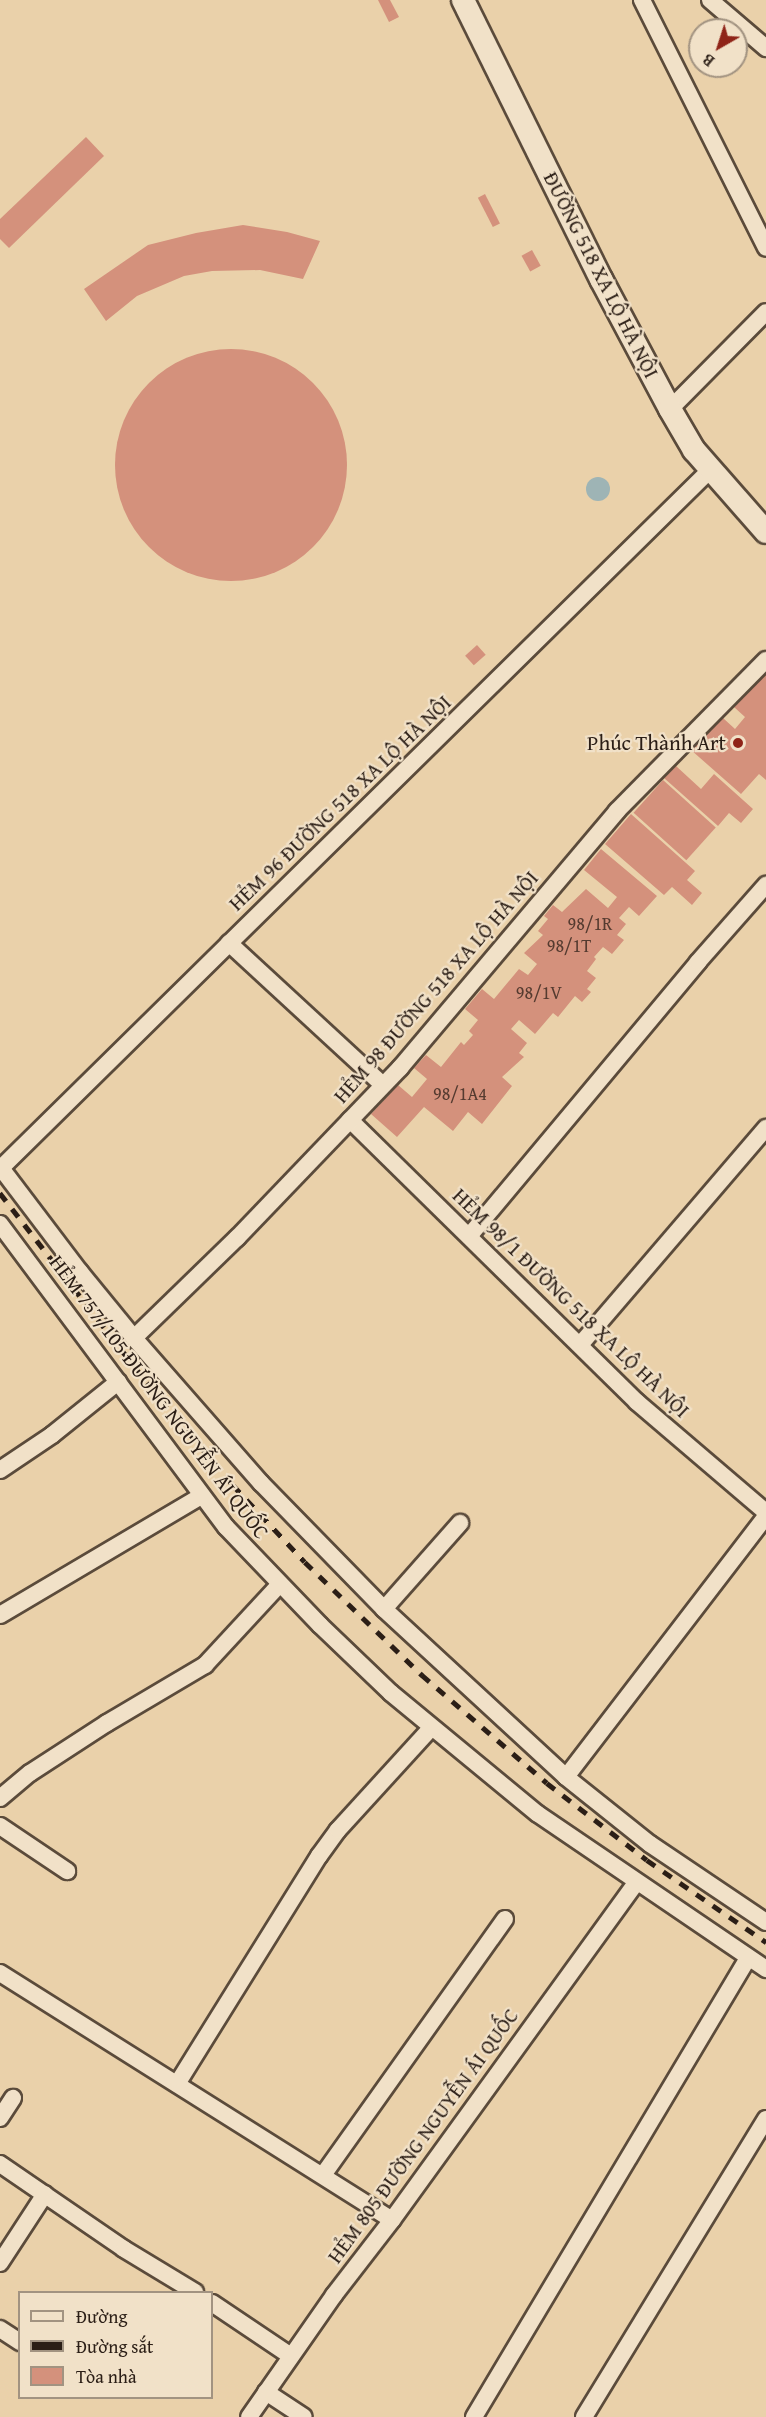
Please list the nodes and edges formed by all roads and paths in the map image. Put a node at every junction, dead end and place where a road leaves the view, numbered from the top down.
1 (463, 0) edge
2 (642, 0) edge
3 (710, 0) edge
4 (766, 48) edge
5 (766, 248) edge
6 (766, 312) edge
7 (670, 409) junction
8 (711, 469) junction
9 (763, 523) edge
10 (766, 660) edge
11 (766, 885) edge
12 (229, 943) junction
13 (383, 1085) junction
14 (350, 1120) junction
15 (766, 1128) edge
16 (1, 1168) edge
17 (0, 1224) edge
18 (470, 1235) junction
19 (134, 1338) junction
20 (580, 1345) junction
21 (118, 1382) junction
22 (0, 1470) edge
23 (201, 1496) junction
24 (766, 1514) edge
25 (460, 1523) dead end
26 (279, 1585) junction
27 (384, 1609) junction
28 (0, 1616) edge
29 (431, 1728) junction
30 (566, 1777) junction
31 (0, 1798) edge
32 (0, 1826) edge
33 (67, 1871) dead end
34 (636, 1883) junction
35 (505, 1919) dead end
36 (766, 1922) edge
37 (748, 1958) junction
38 (766, 1969) edge
39 (0, 1973) edge
40 (177, 2084) junction
41 (13, 2098) dead end
42 (0, 2118) edge
43 (766, 2120) edge
44 (0, 2164) edge
45 (323, 2175) junction
46 (45, 2194) junction
47 (392, 2220) junction
48 (0, 2263) edge
49 (186, 2290) edge
50 (213, 2304) edge
51 (0, 2329) edge
52 (18, 2341) edge
53 (291, 2356) junction
54 (266, 2392) junction
55 (249, 2417) edge
56 (304, 2417) edge
57 (474, 2417) edge
58 (584, 2417) edge

1 - 7 street, ĐƯỜNG 518 XA LỘ HÀ NỘI
2 - 5 street
3 - 4 street
6 - 7 street
7 - 8 street, ĐƯỜNG 518 XA LỘ HÀ NỘI
8 - 9 street, ĐƯỜNG 518 XA LỘ HÀ NỘI
8 - 12 street, HẺM 96 ĐƯỜNG 518 XA LỘ HÀ NỘI
10 - 13 street, HẺM 98 ĐƯỜNG 518 XA LỘ HÀ NỘI
11 - 18 street
12 - 13 street
12 - 16 street, HẺM 96 ĐƯỜNG 518 XA LỘ HÀ NỘI
13 - 14 street, HẺM 98 ĐƯỜNG 518 XA LỘ HÀ NỘI
14 - 18 street, HẺM 98/1 ĐƯỜNG 518 XA LỘ HÀ NỘI
14 - 19 street, HẺM 98 ĐƯỜNG 518 XA LỘ HÀ NỘI
15 - 20 street
16 - 19 street
17 - 21 street, HẺM 757/105 ĐƯỜNG NGUYỄN ÁI QUỐC
18 - 20 street, HẺM 98/1 ĐƯỜNG 518 XA LỘ HÀ NỘI
19 - 27 street
20 - 24 street, HẺM 98/1 ĐƯỜNG 518 XA LỘ HÀ NỘI
21 - 22 street
21 - 23 street, HẺM 757/105 ĐƯỜNG NGUYỄN ÁI QUỐC
23 - 26 street, HẺM 757/105 ĐƯỜNG NGUYỄN ÁI QUỐC
23 - 28 street
24 - 30 street
25 - 27 street
26 - 29 street, HẺM 757/105 ĐƯỜNG NGUYỄN ÁI QUỐC
26 - 31 street
27 - 30 street
29 - 34 street, HẺM 757/105 ĐƯỜNG NGUYỄN ÁI QUỐC
29 - 40 street
30 - 36 street
32 - 33 street
34 - 37 street, HẺM 757/105 ĐƯỜNG NGUYỄN ÁI QUỐC
34 - 47 street, HẺM 805 ĐƯỜNG NGUYỄN ÁI QUỐC
35 - 45 street
37 - 38 street, HẺM 757/105 ĐƯỜNG NGUYỄN ÁI QUỐC
37 - 57 street
39 - 40 street
40 - 45 street
41 - 42 street
43 - 58 street
44 - 46 street
45 - 47 street
46 - 48 street
46 - 49 street
47 - 53 street, HẺM 805 ĐƯỜNG NGUYỄN ÁI QUỐC
50 - 53 street
51 - 52 street
53 - 54 street, HẺM 805 ĐƯỜNG NGUYỄN ÁI QUỐC
54 - 55 street, HẺM 805 ĐƯỜNG NGUYỄN ÁI QUỐC
54 - 56 street

